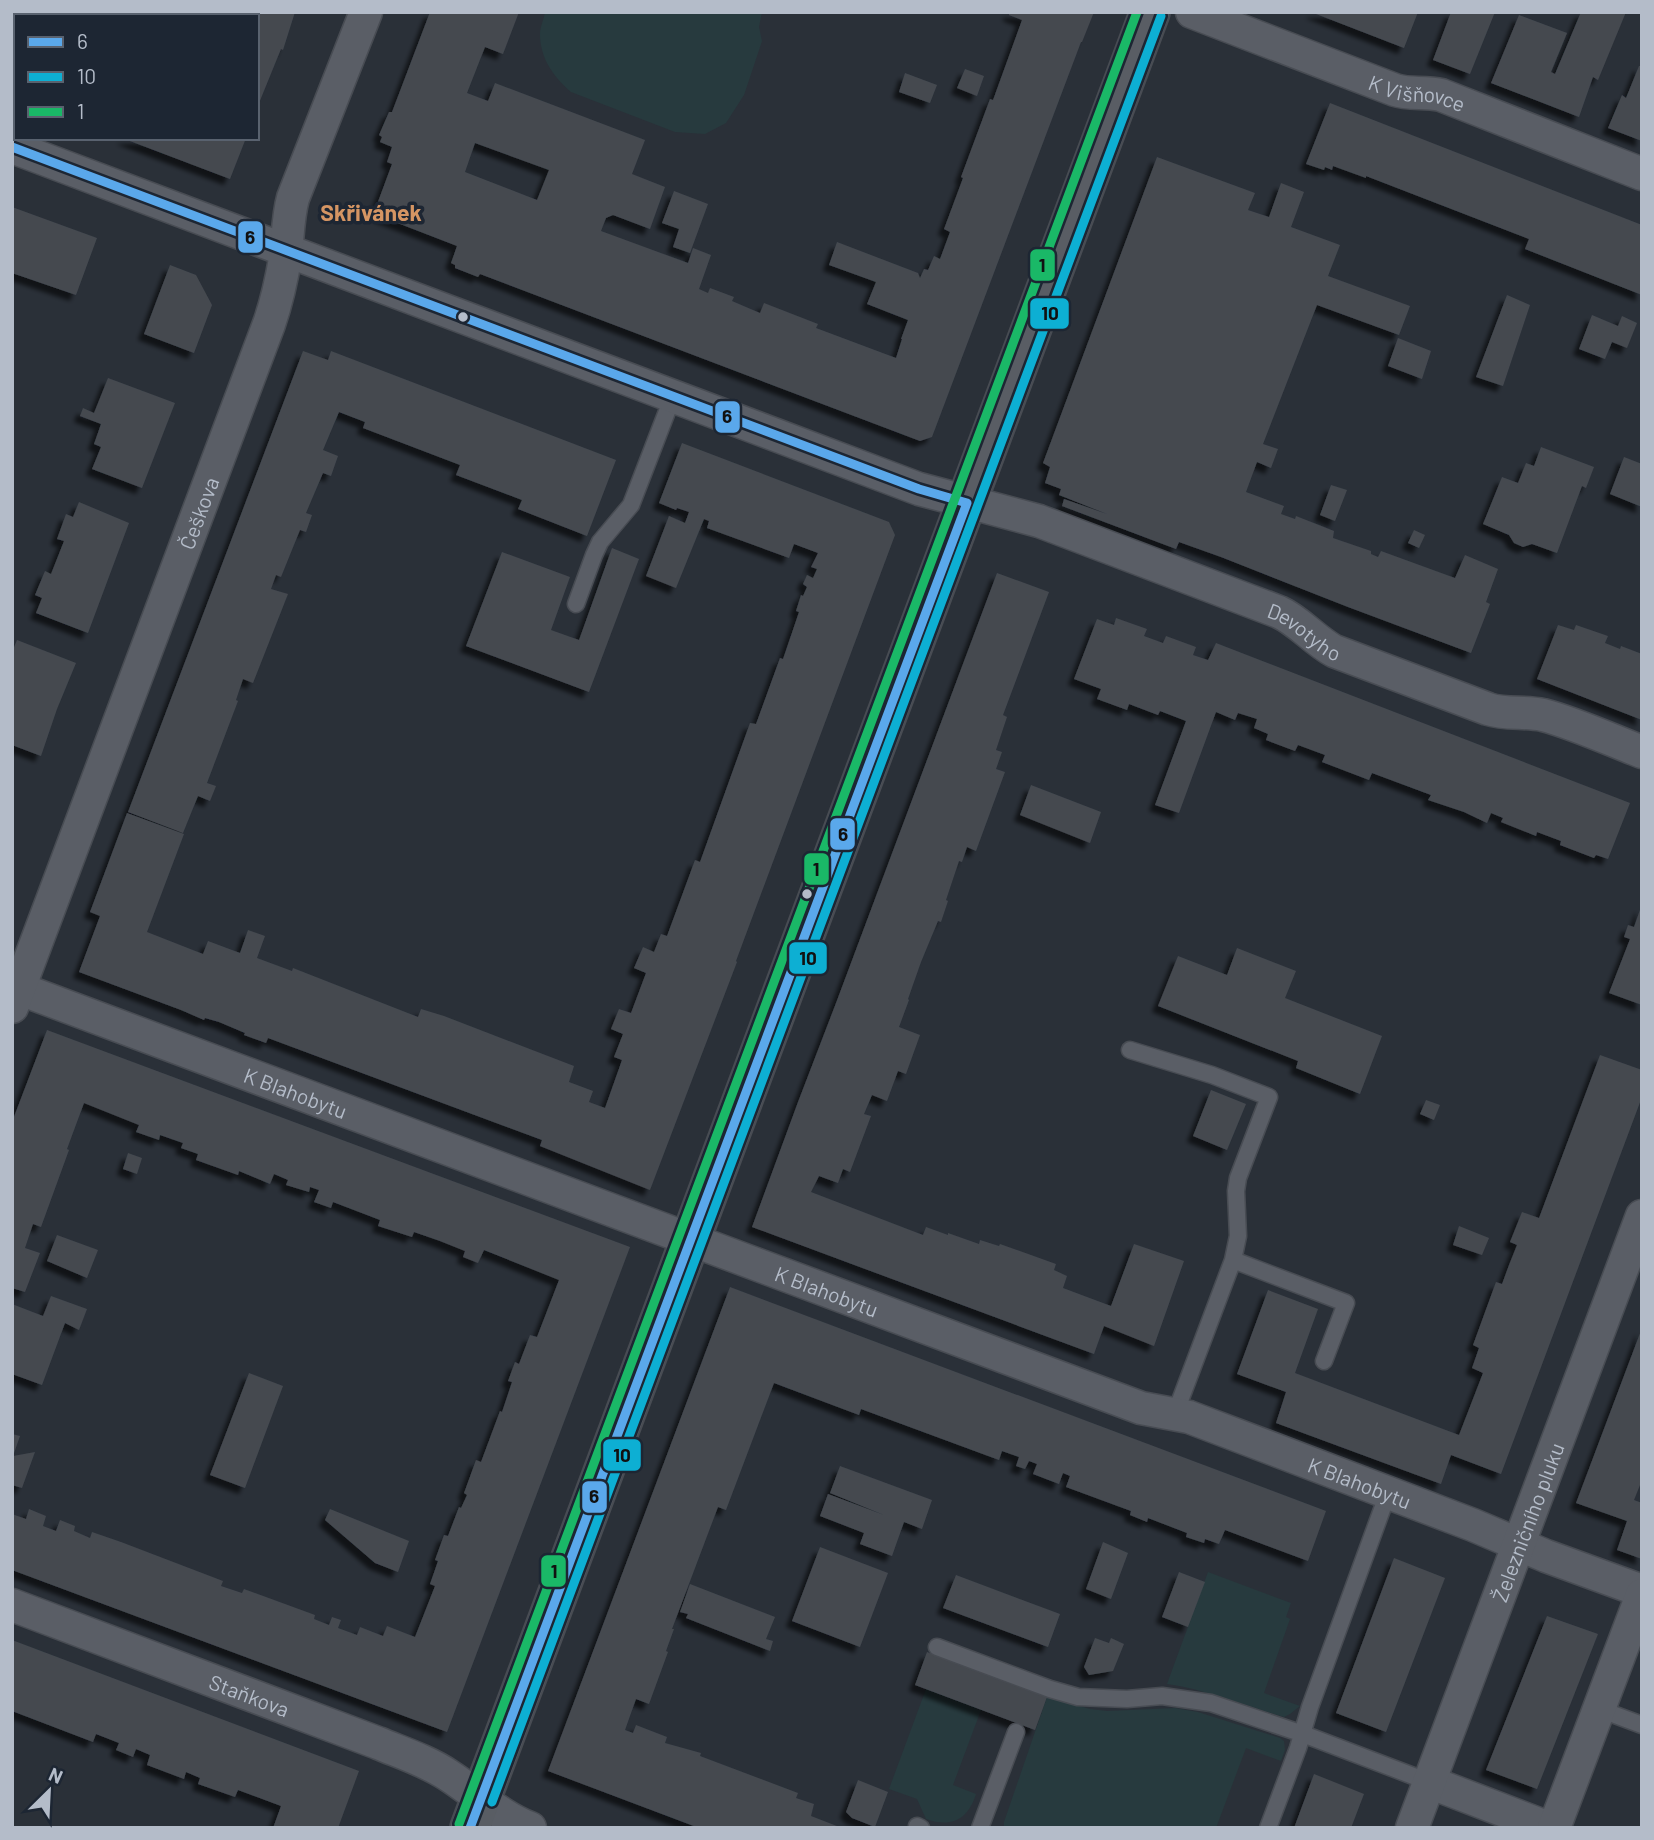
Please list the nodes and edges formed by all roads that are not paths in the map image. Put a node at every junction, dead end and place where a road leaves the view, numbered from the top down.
1 (366, 12) edge
2 (1150, 12) edge
3 (1192, 12) edge
4 (12, 147) edge
5 (1642, 174) edge
6 (286, 251) junction
7 (673, 396) junction
8 (967, 503) junction
9 (576, 604) dead end
10 (1642, 752) edge
11 (15, 994) edge
12 (1130, 1050) dead end
13 (1642, 1216) edge
14 (691, 1239) junction
15 (1233, 1260) junction
16 (1324, 1361) dead end
17 (1175, 1414) junction
18 (1388, 1493) junction
19 (1518, 1544) junction
20 (1642, 1593) edge
21 (12, 1605) edge
22 (937, 1647) dead end
23 (1599, 1709) junction
24 (1642, 1725) edge
25 (1016, 1732) dead end
26 (1303, 1734) junction
27 (1429, 1782) junction
28 (475, 1813) edge
29 (530, 1828) edge
30 (980, 1828) edge
31 (1268, 1828) edge
32 (1412, 1828) edge
33 (1549, 1828) edge
34 (1554, 1828) edge

1 - 6 street, Češkova
2 - 8 main road
3 - 5 street, K Višňovce
4 - 6 street, Devotyho
6 - 7 street, Devotyho
6 - 11 street, Češkova
7 - 8 street, Devotyho
7 - 9 lane
8 - 10 street, Devotyho
8 - 14 main road
11 - 14 street, K Blahobytu
12 - 15 lane
13 - 19 street, Železničního pluku
14 - 17 street, K Blahobytu
14 - 28 main road
15 - 16 lane
15 - 17 lane
17 - 18 street, K Blahobytu
18 - 19 street, K Blahobytu
18 - 26 lane
19 - 20 street, K Blahobytu
19 - 27 street, Železničního pluku
20 - 23 street
21 - 28 street, Staňkova
22 - 26 lane
23 - 24 lane
23 - 34 street
25 - 30 lane
26 - 27 lane
26 - 31 lane
27 - 32 street, Železničního pluku
27 - 33 street
28 - 29 street, Staňkova

